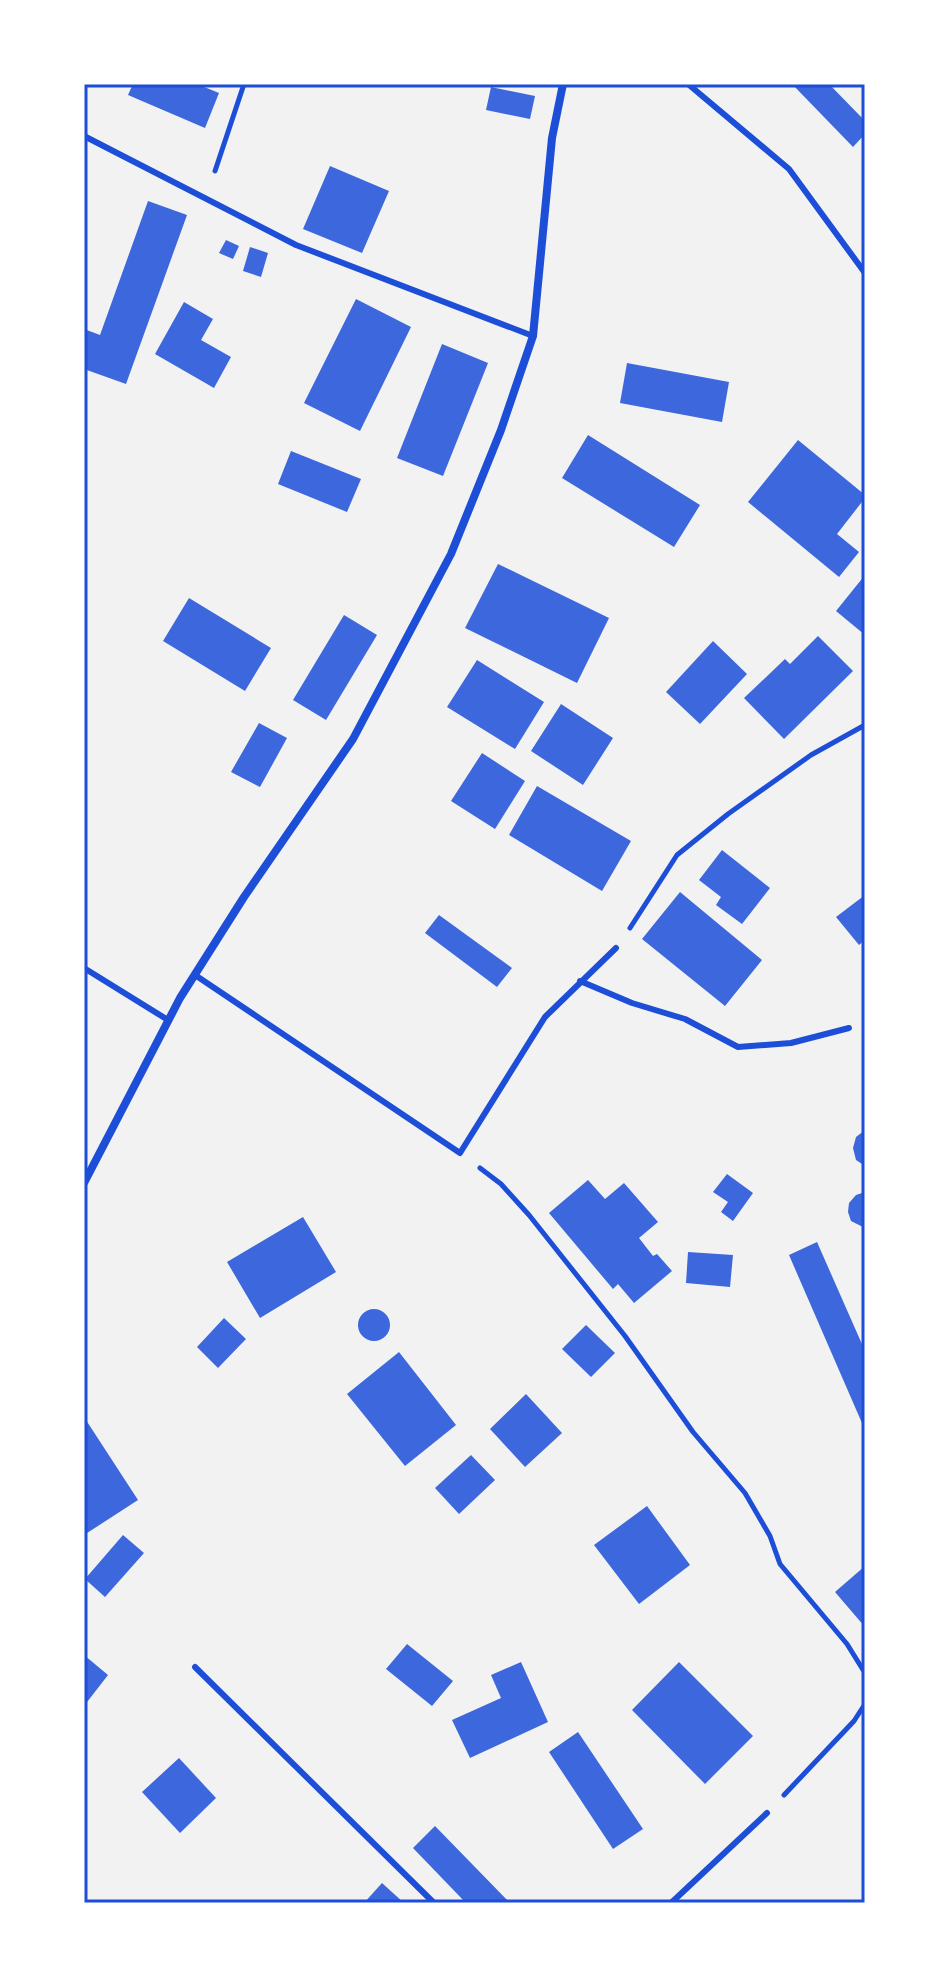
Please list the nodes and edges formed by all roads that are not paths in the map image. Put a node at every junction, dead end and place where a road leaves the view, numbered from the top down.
1 (563, 84) edge
2 (688, 84) edge
3 (84, 136) edge
4 (865, 273) edge
5 (533, 336) junction
6 (616, 948) road end
7 (84, 968) edge
8 (195, 975) junction
9 (580, 981) junction
10 (168, 1020) junction
11 (849, 1028) dead end
12 (84, 1183) edge
13 (195, 1667) dead end
14 (767, 1813) road end
15 (434, 1903) edge
16 (671, 1903) edge

1 - 5 street
2 - 4 lane
3 - 5 lane
5 - 8 street
6 - 9 lane
7 - 10 lane
8 - 9 lane
8 - 10 street
9 - 11 lane
10 - 12 street
13 - 15 lane
14 - 16 lane

